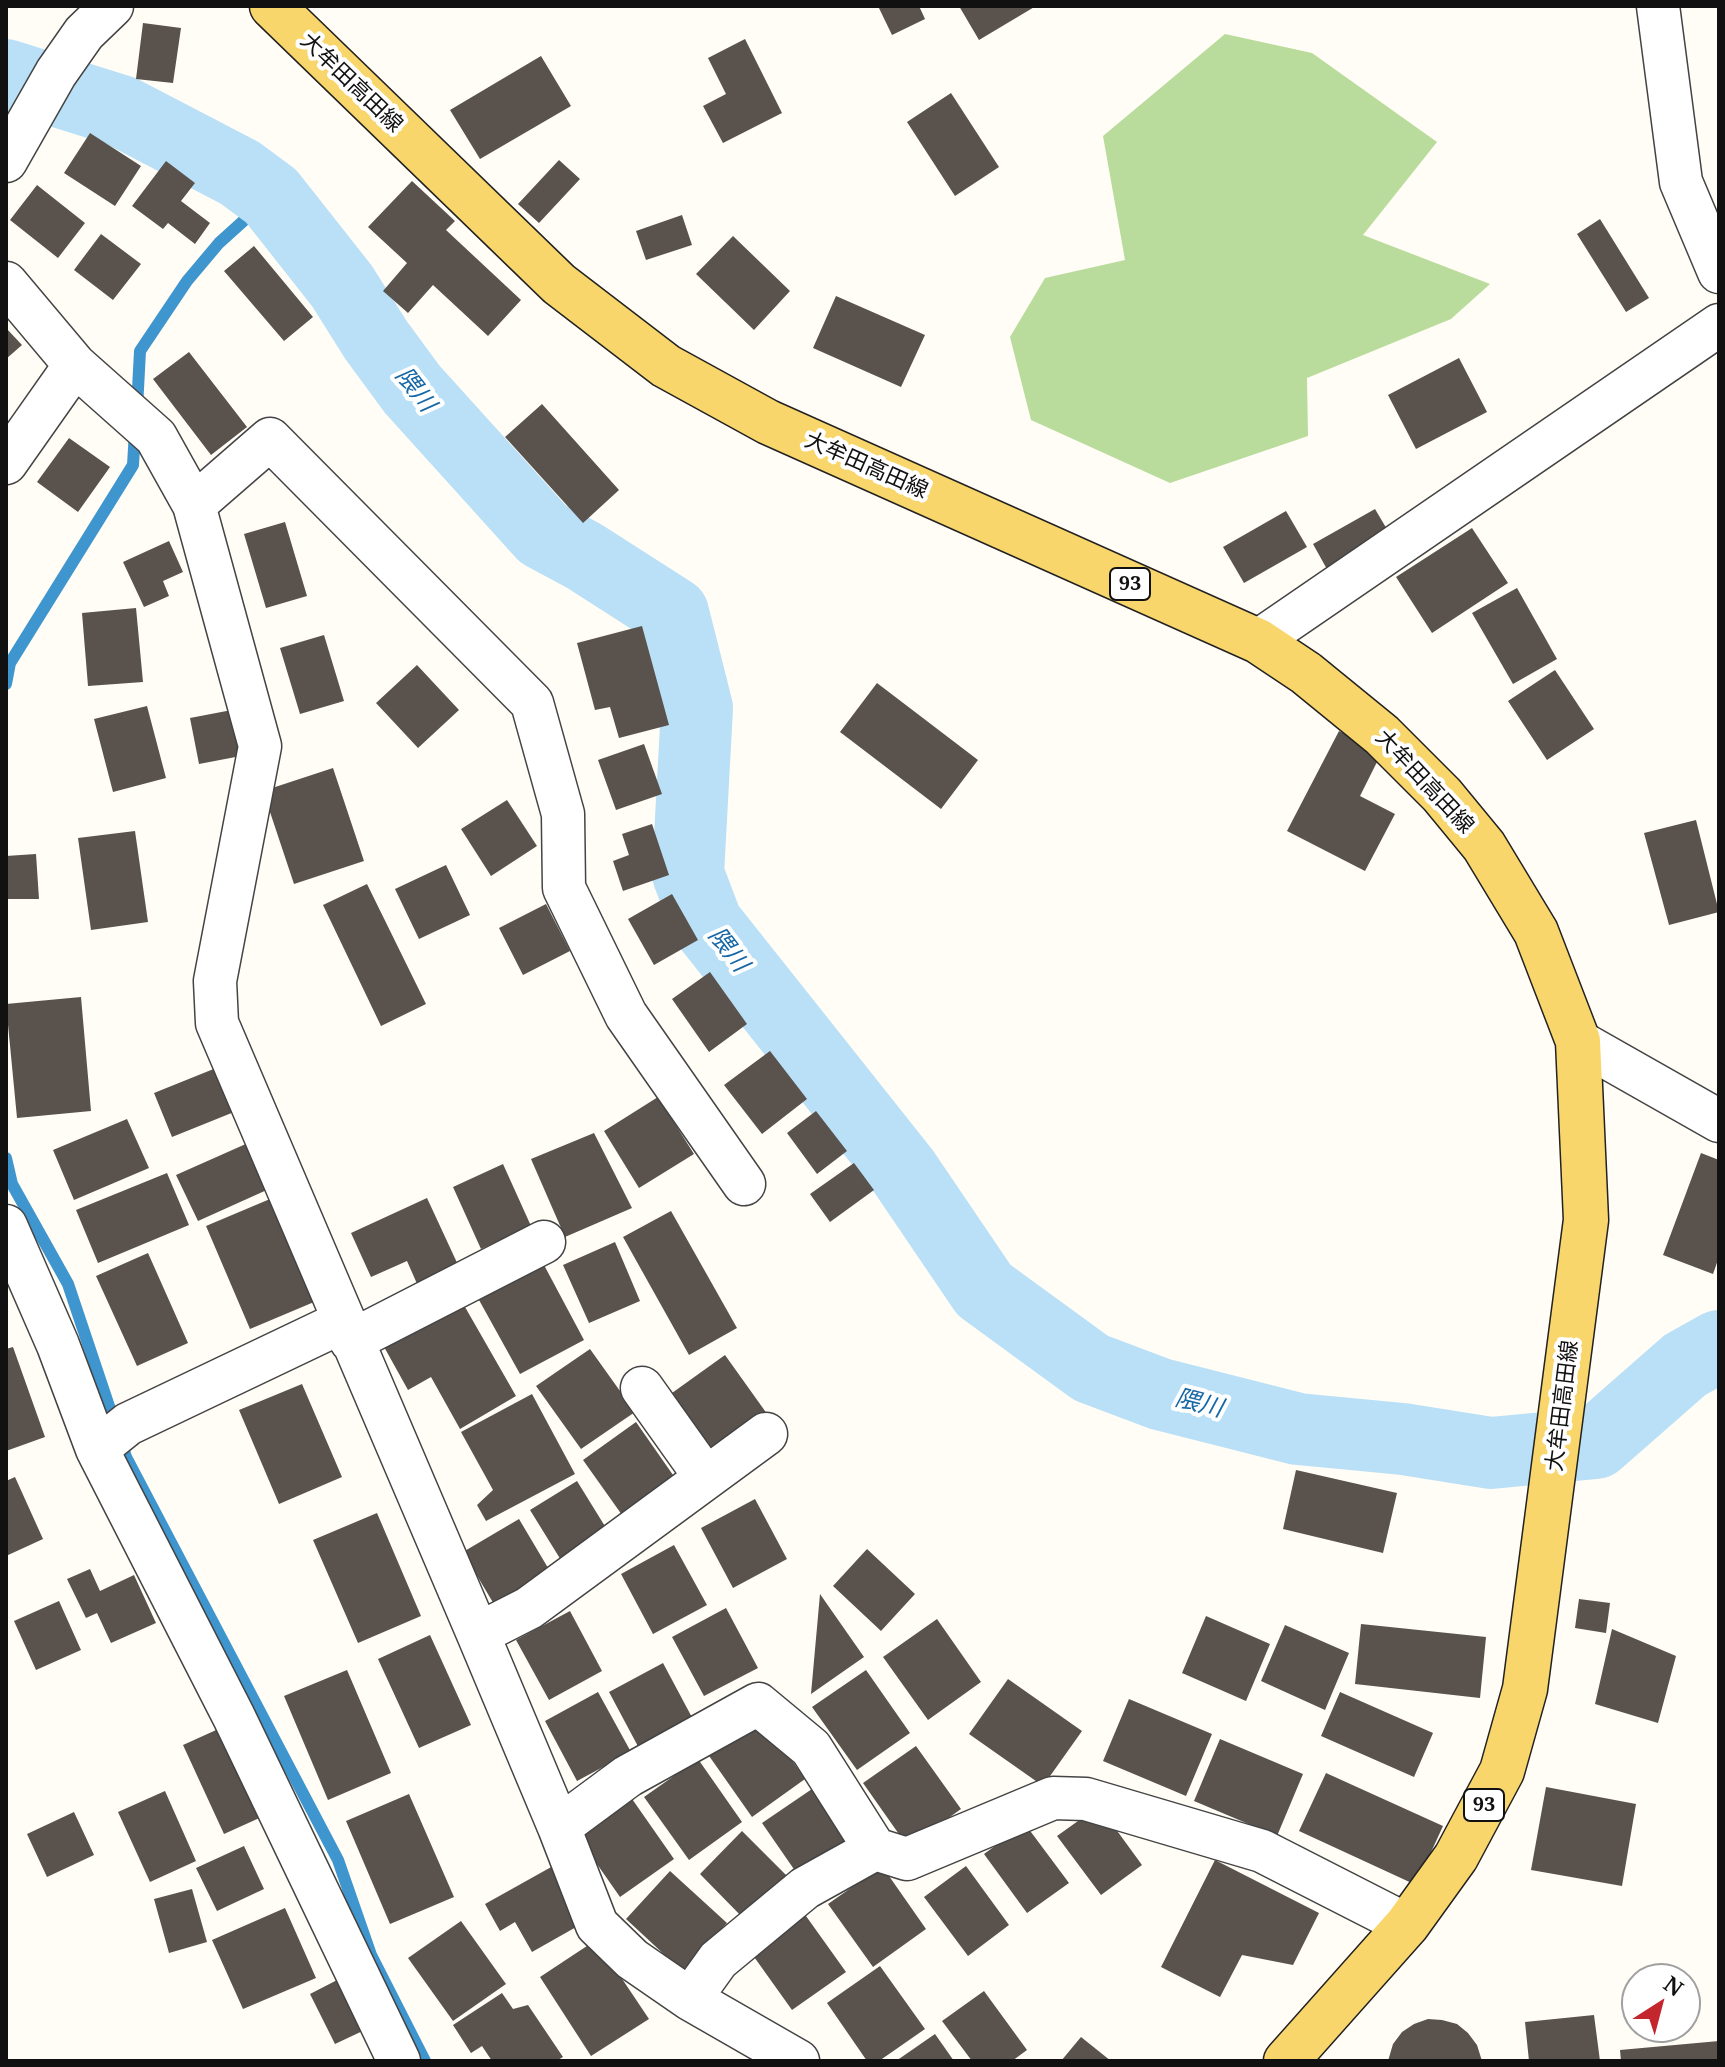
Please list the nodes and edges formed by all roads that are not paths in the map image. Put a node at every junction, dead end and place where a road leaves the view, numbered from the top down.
1 (112, 6) edge
2 (272, 6) edge
3 (1658, 6) edge
4 (6, 161) edge
5 (1719, 272) edge
6 (6, 283) edge
7 (1719, 325) edge
8 (75, 365) junction
9 (12, 443) edge
10 (194, 505) junction
11 (1258, 641) junction
12 (1578, 1041) junction
13 (1719, 1121) edge
14 (744, 1184) dead end
15 (6, 1226) edge
16 (544, 1242) dead end
17 (347, 1331) junction
18 (642, 1388) dead end
19 (766, 1434) dead end
20 (111, 1439) junction
21 (706, 1478) junction
22 (478, 1634) junction
23 (559, 1827) junction
24 (875, 1849) junction
25 (1407, 1925) junction
26 (690, 1999) junction
27 (1300, 2056) edge
28 (399, 2061) edge
29 (798, 2061) edge

1 - 4 street
2 - 11 main road, 大牟田高田線 / 93
3 - 5 street
6 - 8 street
7 - 11 street
8 - 9 street
8 - 10 street
10 - 14 street
10 - 17 street
11 - 12 main road, 大牟田高田線 / 93
12 - 13 street
12 - 25 main road, 大牟田高田線 / 93
15 - 20 street
16 - 17 street
17 - 20 street
17 - 22 street
18 - 21 street
19 - 21 street
20 - 28 street
21 - 22 street
22 - 23 street
23 - 24 street
23 - 26 street
24 - 25 street
24 - 26 street
25 - 27 main road, 大牟田高田線 / 93
26 - 29 street

